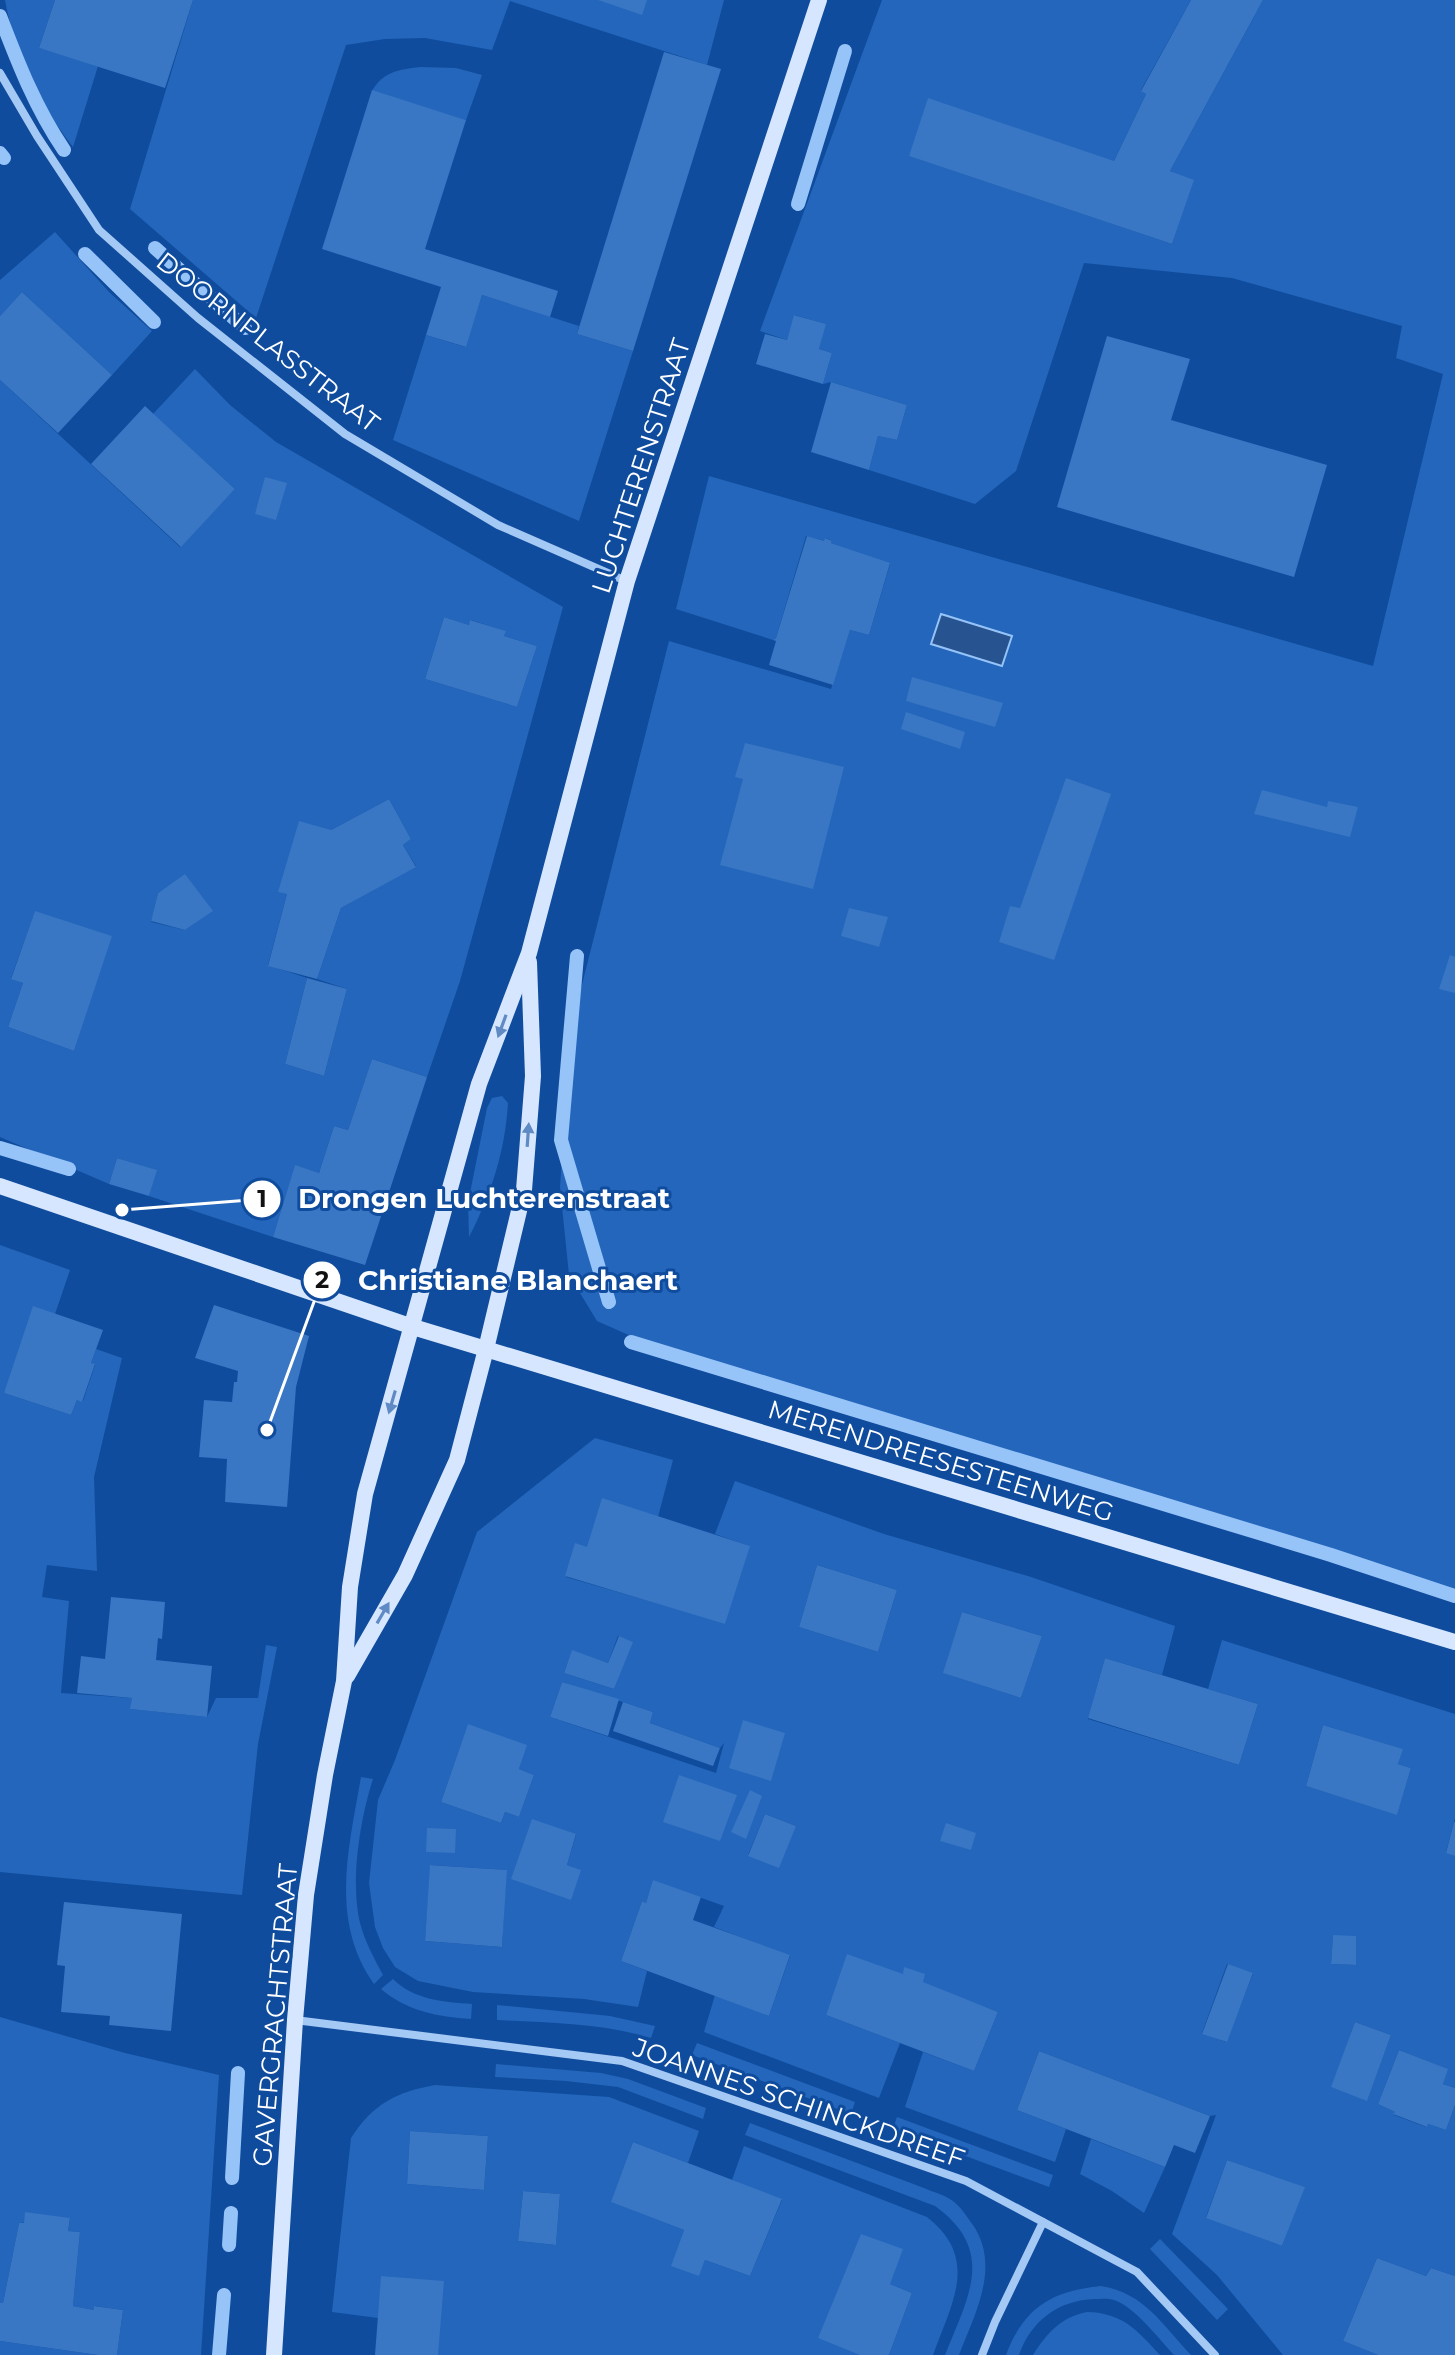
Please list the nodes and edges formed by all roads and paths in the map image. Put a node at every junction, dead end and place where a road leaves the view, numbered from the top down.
1 (819, 0) edge
2 (0, 73) edge
3 (627, 581) junction
4 (529, 953) junction
5 (0, 1186) edge
6 (413, 1327) junction
7 (486, 1349) junction
8 (1455, 1642) edge
9 (344, 1681) junction
10 (295, 2020) junction
11 (1043, 2222) junction
12 (274, 2355) edge
13 (982, 2355) edge
14 (1215, 2355) edge

1 - 3 street, LUCHTERENSTRAAT
2 - 3 street, DOORNPLASSTRAAT
3 - 4 street, LUCHTERENSTRAAT
4 -> 6 street, LUCHTERENSTRAAT
7 -> 4 street, LUCHTERENSTRAAT
5 - 6 street, MERENDREESESTEENWEG
6 - 7 street, MERENDREESESTEENWEG
6 -> 9 street, GAVERGRACHTSTRAAT
7 - 8 street, MERENDREESESTEENWEG
9 -> 7 street, GAVERGRACHTSTRAAT
9 - 10 street, GAVERGRACHTSTRAAT
10 - 11 street, JOANNES SCHINCKDREEF
10 - 12 street, GAVERGRACHTSTRAAT
11 - 13 street
11 - 14 street, JOANNES SCHINCKDREEF

